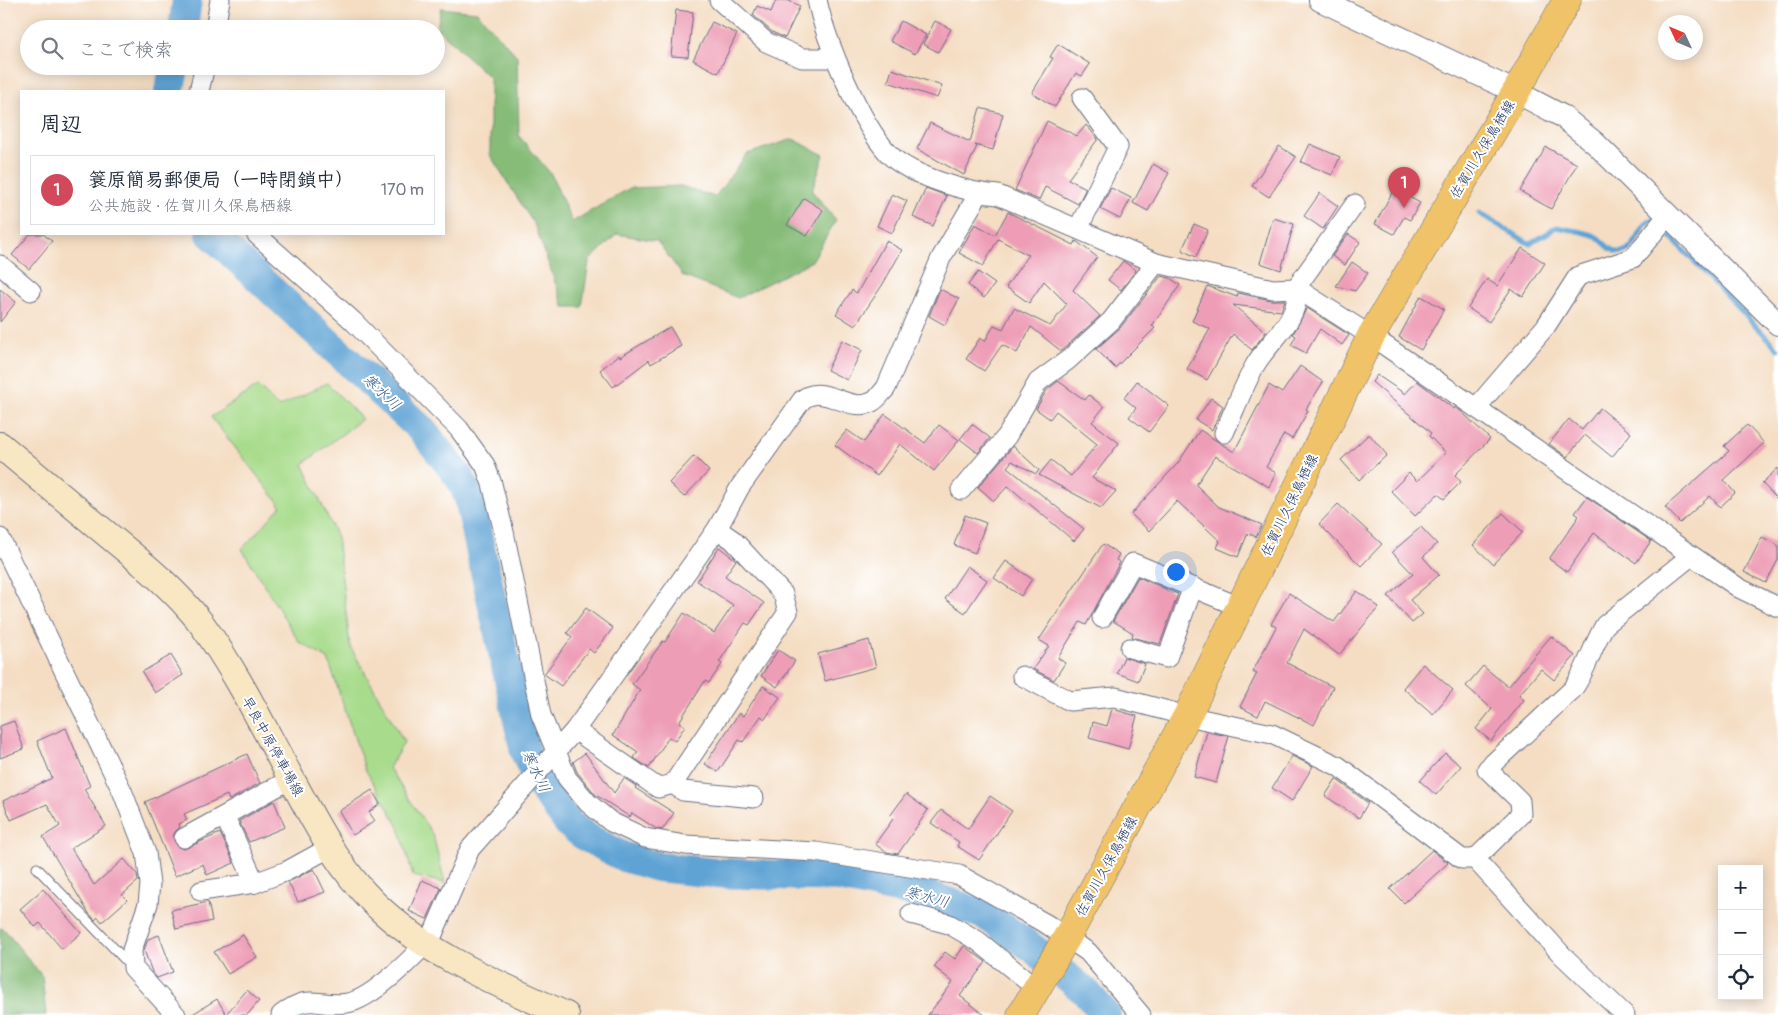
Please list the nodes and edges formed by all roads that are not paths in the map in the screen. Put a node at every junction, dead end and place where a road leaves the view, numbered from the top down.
1 (220, 0) edge
2 (719, 0) edge
3 (818, 0) edge
4 (1320, 0) edge
5 (1567, 0) edge
6 (217, 20) edge
7 (835, 58) junction
8 (203, 75) edge
9 (199, 90) edge
10 (1516, 92) junction
11 (1082, 98) dead end
12 (979, 193) junction
13 (1355, 204) dead end
14 (1662, 223) junction
15 (1078, 229) junction
16 (257, 235) edge
17 (1156, 263) junction
18 (0, 265) edge
19 (1296, 288) junction
20 (31, 291) dead end
21 (1778, 324) edge
22 (1371, 336) junction
23 (1476, 408) junction
24 (1224, 434) dead end
25 (0, 446) edge
26 (960, 490) dead end
27 (717, 529) junction
28 (0, 538) edge
29 (1691, 556) junction
30 (1193, 587) junction
31 (1240, 607) junction
32 (1778, 607) edge
33 (1102, 618) dead end
34 (1130, 648) dead end
35 (1022, 676) dead end
36 (1187, 716) junction
37 (575, 730) junction
38 (555, 754) junction
39 (291, 779) junction
40 (673, 784) junction
41 (754, 798) dead end
42 (225, 817) junction
43 (184, 838) dead end
44 (329, 848) junction
45 (1475, 860) junction
46 (37, 868) dead end
47 (254, 883) junction
48 (201, 891) dead end
49 (911, 914) dead end
50 (1067, 937) junction
51 (426, 944) junction
52 (133, 968) junction
53 (1036, 988) junction
54 (176, 1015) edge
55 (281, 1015) edge
56 (566, 1015) edge
57 (1021, 1015) edge
58 (1141, 1015) edge
59 (1625, 1015) edge

1 - 6 street
2 - 7 street
3 - 7 street
4 - 10 street
5 - 10 main road, 佐賀川久保鳥栖線
7 - 12 street
8 - 9 street
10 - 14 street
10 - 22 main road, 佐賀川久保鳥栖線
11 - 15 street
12 - 15 street
12 - 27 street
13 - 19 street
14 - 21 street
14 - 23 street
15 - 17 street
16 - 38 street
17 - 19 street
17 - 26 street
18 - 20 street
19 - 22 street
19 - 24 street
22 - 23 street
22 - 31 main road, 佐賀川久保鳥栖線
23 - 29 street
25 - 39 main road, 早良中原停車場線
27 - 37 street
27 - 40 street
28 - 52 street
29 - 32 street
29 - 45 street
30 - 31 street
30 - 33 street
30 - 34 street
31 - 36 main road, 佐賀川久保鳥栖線
35 - 36 street
36 - 45 street
36 - 50 main road, 佐賀川久保鳥栖線
37 - 38 street
37 - 40 street
38 - 50 street
38 - 51 street
39 - 42 street
39 - 44 main road, 早良中原停車場線
40 - 41 street
42 - 43 street
42 - 47 street
44 - 47 street
44 - 51 main road, 早良中原停車場線
45 - 59 street
46 - 52 lane
47 - 48 street
49 - 53 street
50 - 53 main road, 佐賀川久保鳥栖線
50 - 58 street
51 - 55 street
51 - 56 main road, 早良中原停車場線
52 - 54 street
53 - 57 main road, 佐賀川久保鳥栖線

